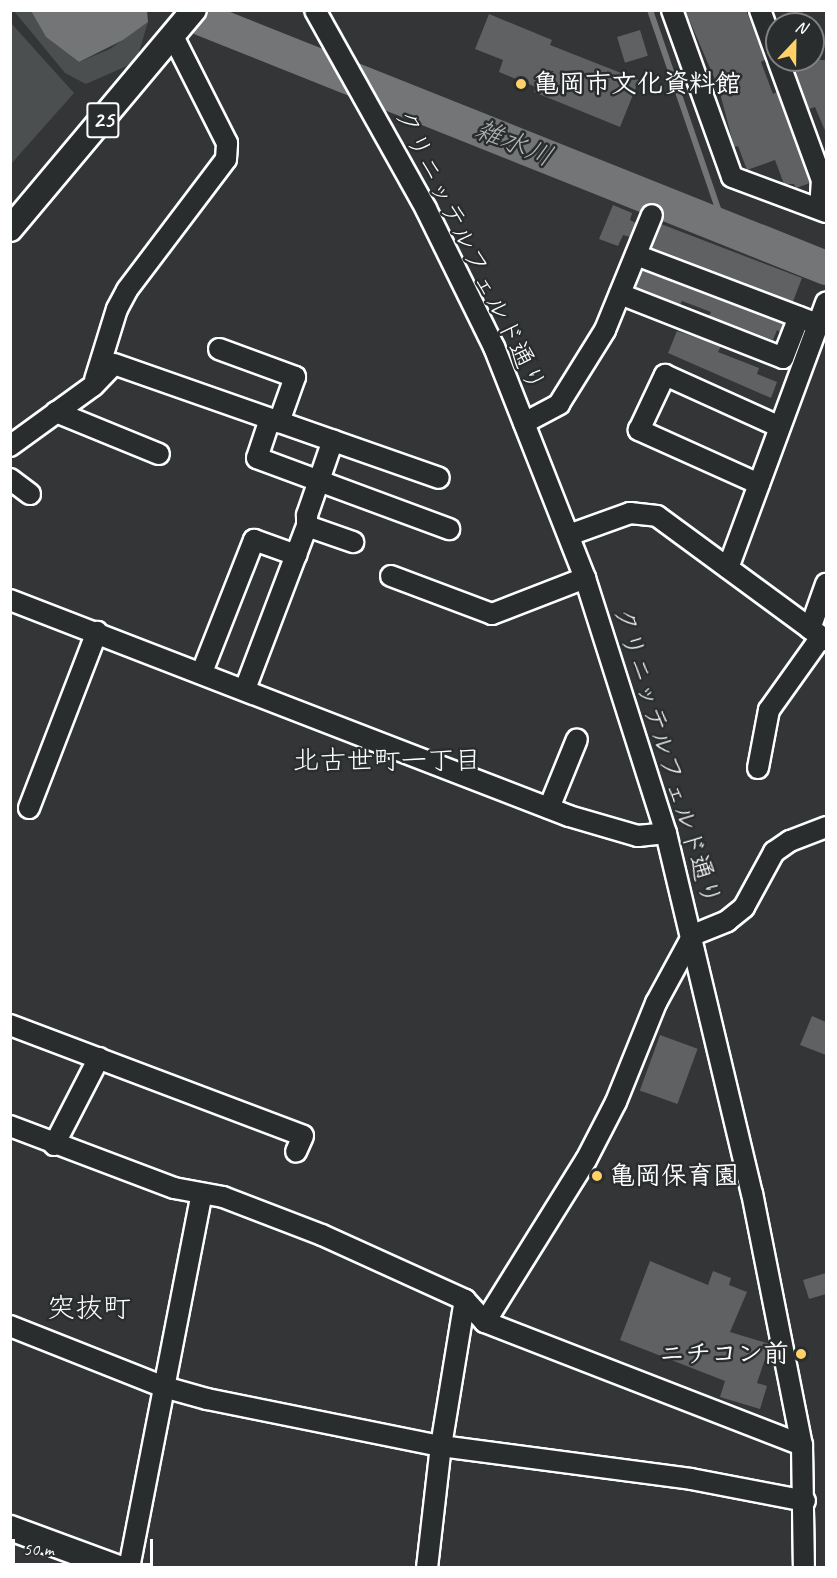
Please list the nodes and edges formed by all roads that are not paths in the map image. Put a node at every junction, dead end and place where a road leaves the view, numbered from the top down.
1 (194, 10) edge
2 (315, 10) edge
3 (672, 10) edge
4 (173, 36) junction
5 (783, 72) edge
6 (823, 210) edge
7 (652, 215) dead end
8 (10, 229) edge
9 (636, 255) junction
10 (620, 294) junction
11 (826, 303) edge
12 (799, 317) junction
13 (819, 324) junction
14 (219, 349) dead end
15 (93, 386) junction
16 (56, 412) junction
17 (274, 421) junction
18 (524, 423) junction
19 (780, 427) junction
20 (333, 440) junction
21 (10, 446) edge
22 (159, 454) dead end
23 (439, 478) dead end
24 (10, 479) edge
25 (319, 481) junction
26 (759, 484) junction
27 (30, 494) dead end
28 (307, 526) junction
29 (449, 529) dead end
30 (569, 535) junction
31 (353, 542) dead end
32 (296, 555) junction
33 (728, 568) junction
34 (391, 576) dead end
35 (585, 578) junction
36 (826, 584) edge
37 (10, 600) edge
38 (97, 632) junction
39 (819, 635) edge
40 (202, 672) junction
41 (245, 689) junction
42 (578, 739) dead end
43 (758, 768) dead end
44 (29, 808) dead end
45 (549, 808) junction
46 (826, 827) edge
47 (666, 833) junction
48 (693, 935) junction
49 (10, 1025) edge
50 (99, 1058) junction
51 (10, 1126) edge
52 (54, 1145) junction
53 (296, 1152) dead end
54 (202, 1194) junction
55 (465, 1300) junction
56 (484, 1322) junction
57 (10, 1326) edge
58 (164, 1387) junction
59 (802, 1445) junction
60 (441, 1446) junction
61 (805, 1501) junction
62 (10, 1528) edge
63 (119, 1568) edge
64 (129, 1568) edge
65 (427, 1568) edge
66 (804, 1568) edge

1 - 4 main road, 25
2 - 18 street, クリニッテルフェルド通り
3 - 6 street
4 - 8 main road, 25
4 - 15 street
5 - 6 street
7 - 9 street
9 - 10 street
9 - 12 street
10 - 12 street
10 - 18 street
11 - 13 street
12 - 13 street
13 - 19 street
14 - 17 street
15 - 16 street
15 - 17 street
16 - 21 street
16 - 22 street
17 - 20 street
17 - 25 street
18 - 30 street, クリニッテルフェルド通り
19 - 26 street
19 - 26 street
20 - 23 street
20 - 25 street
24 - 27 street
25 - 28 street
25 - 29 street
26 - 33 street
28 - 31 street
28 - 32 street
30 - 33 street
30 - 35 street, クリニッテルフェルド通り
32 - 40 street
32 - 41 street
33 - 39 street
34 - 35 street
35 - 47 street, クリニッテルフェルド通り
36 - 39 street
37 - 38 street
38 - 40 street
38 - 44 street
39 - 43 street
40 - 41 street
41 - 45 street
42 - 45 street
45 - 47 street
46 - 48 street
47 - 48 street, クリニッテルフェルド通り
48 - 56 street
48 - 59 street, クリニッテルフェルド通り
49 - 50 street
50 - 52 street
50 - 53 street
51 - 52 street
52 - 54 street
54 - 55 street
54 - 58 street
55 - 56 street
55 - 60 street
56 - 59 street
57 - 58 street
58 - 60 street
58 - 64 street
59 - 61 street, クリニッテルフェルド通り
60 - 61 street
60 - 65 street
61 - 66 street, クリニッテルフェルド通り
62 - 63 main road

